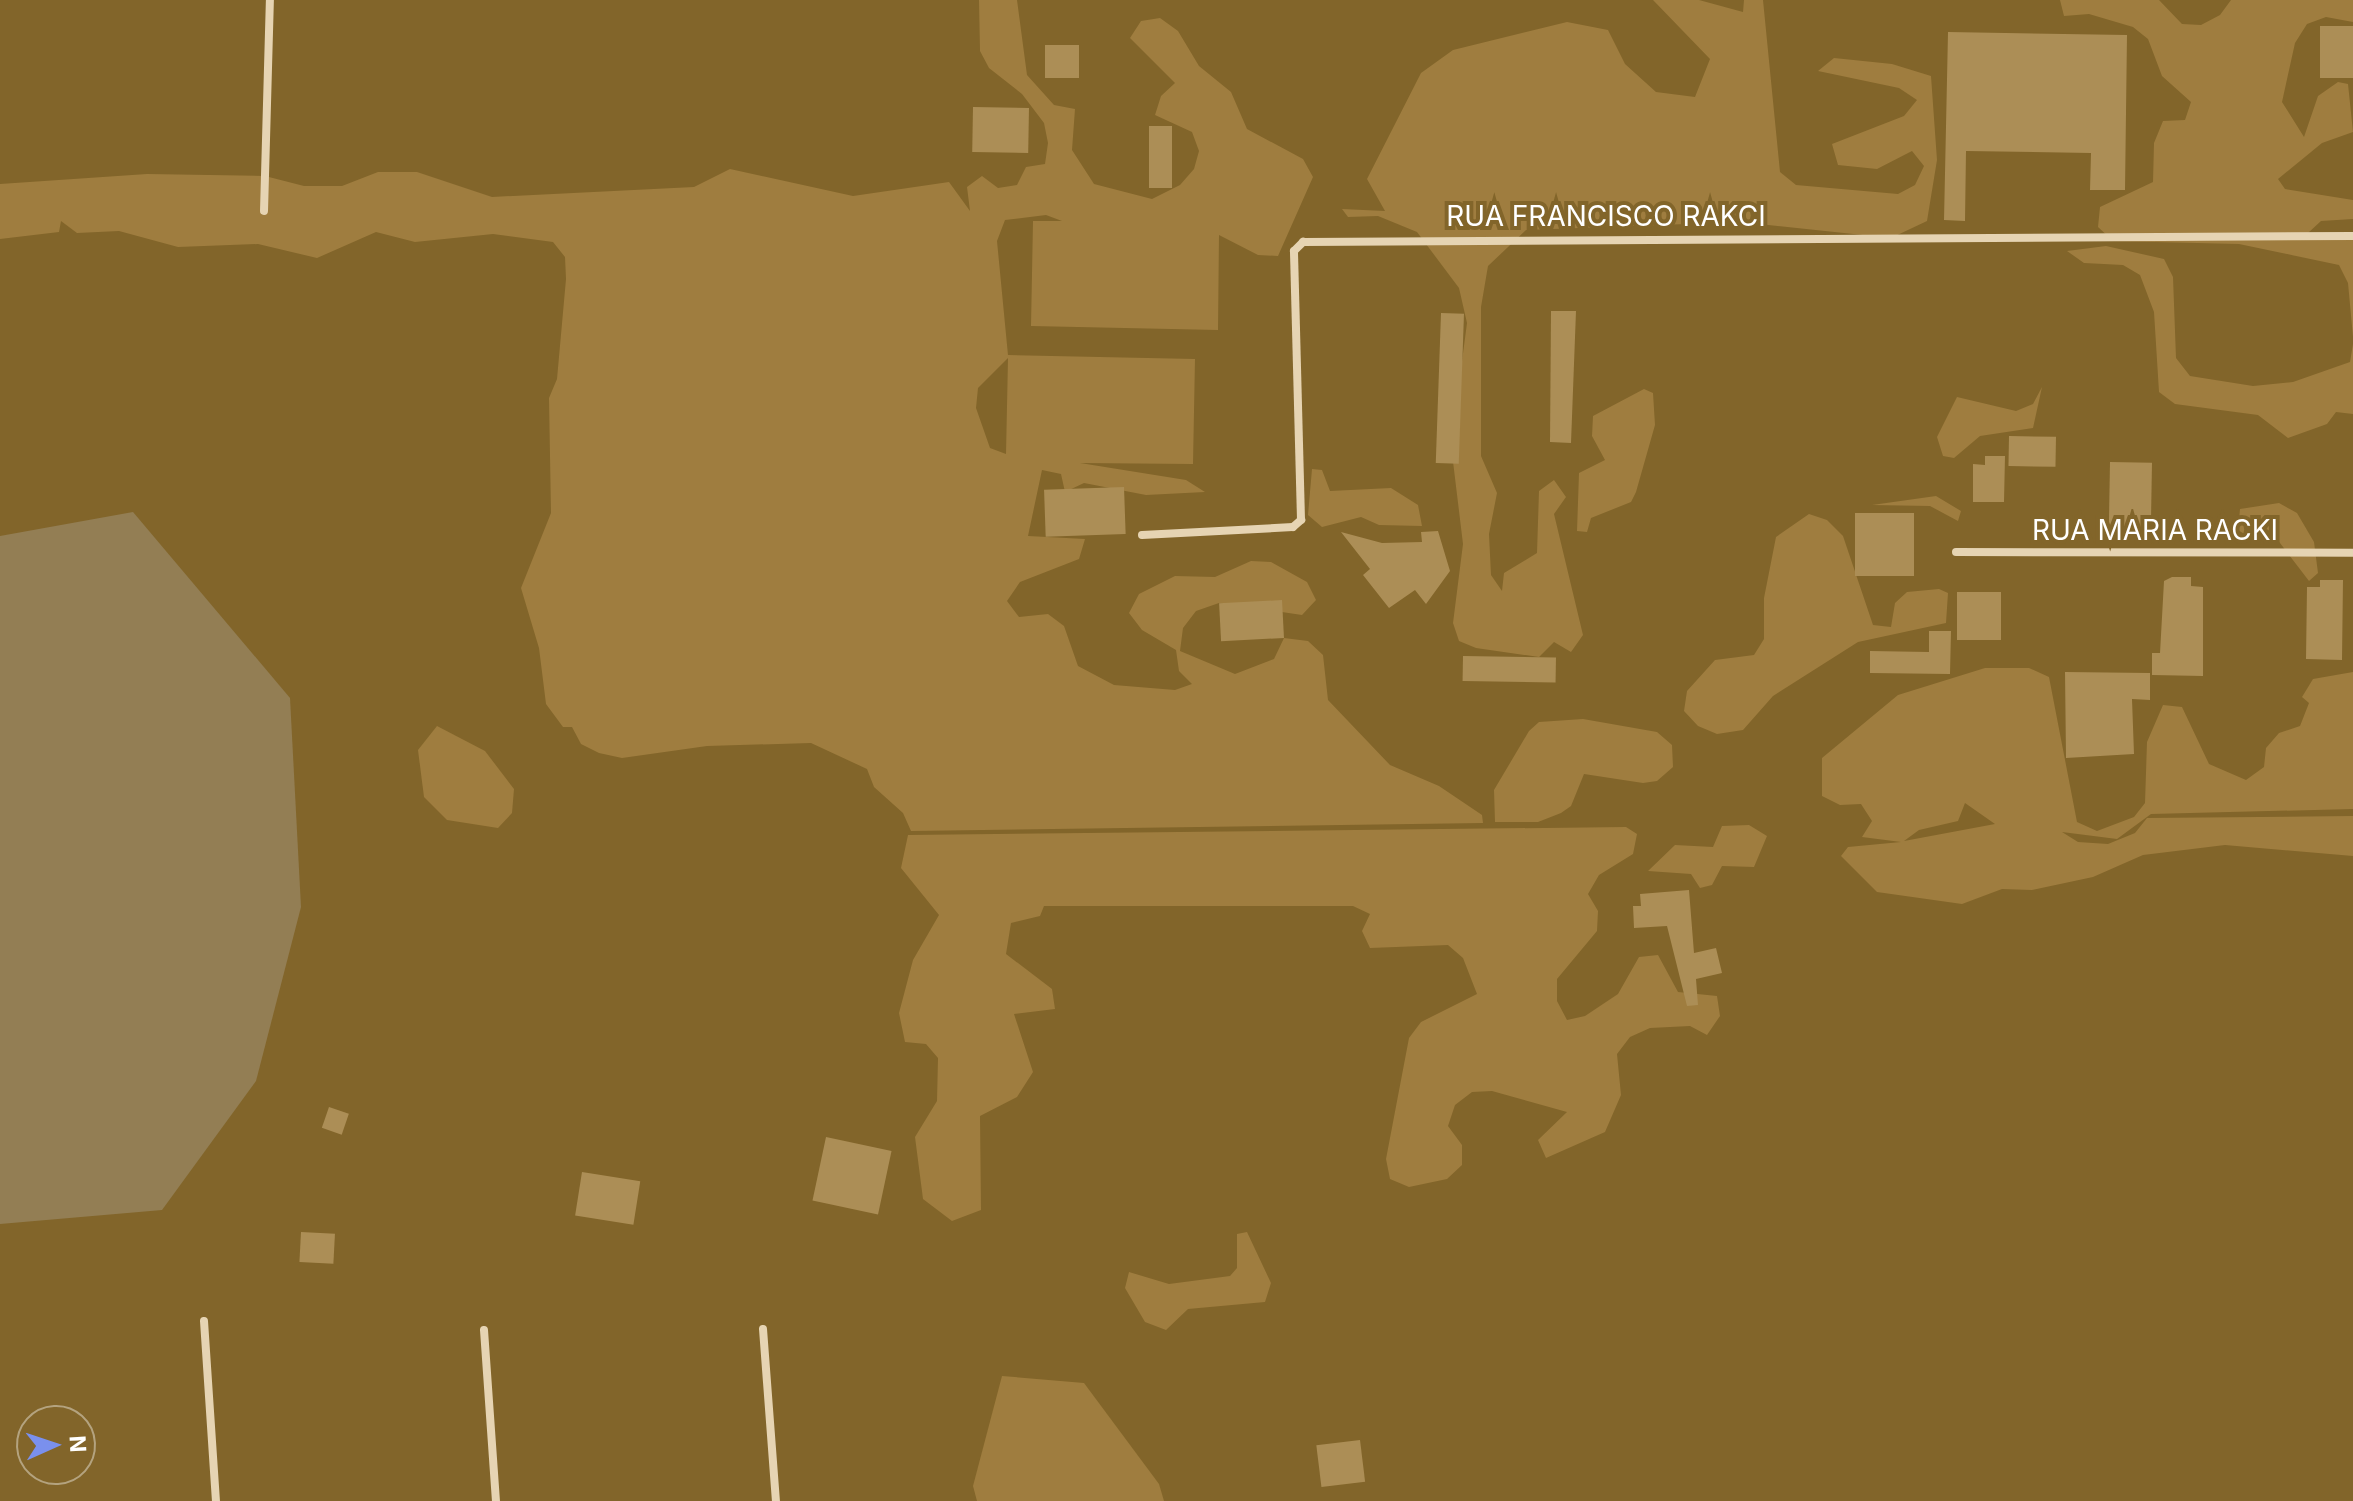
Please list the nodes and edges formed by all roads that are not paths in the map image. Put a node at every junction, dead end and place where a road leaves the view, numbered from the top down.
1 (270, 0) edge
2 (264, 211) dead end
3 (2353, 236) edge
4 (1142, 535) dead end
5 (1956, 552) dead end
6 (2353, 553) edge
7 (204, 1321) dead end
8 (763, 1329) dead end
9 (484, 1330) dead end
10 (216, 1501) edge
11 (496, 1501) edge
12 (776, 1501) edge

1 - 2 street
3 - 4 street, RUA FRANCISCO RAKCI
5 - 6 street, RUA MARIA RACKI
7 - 10 street
8 - 12 street
9 - 11 street

